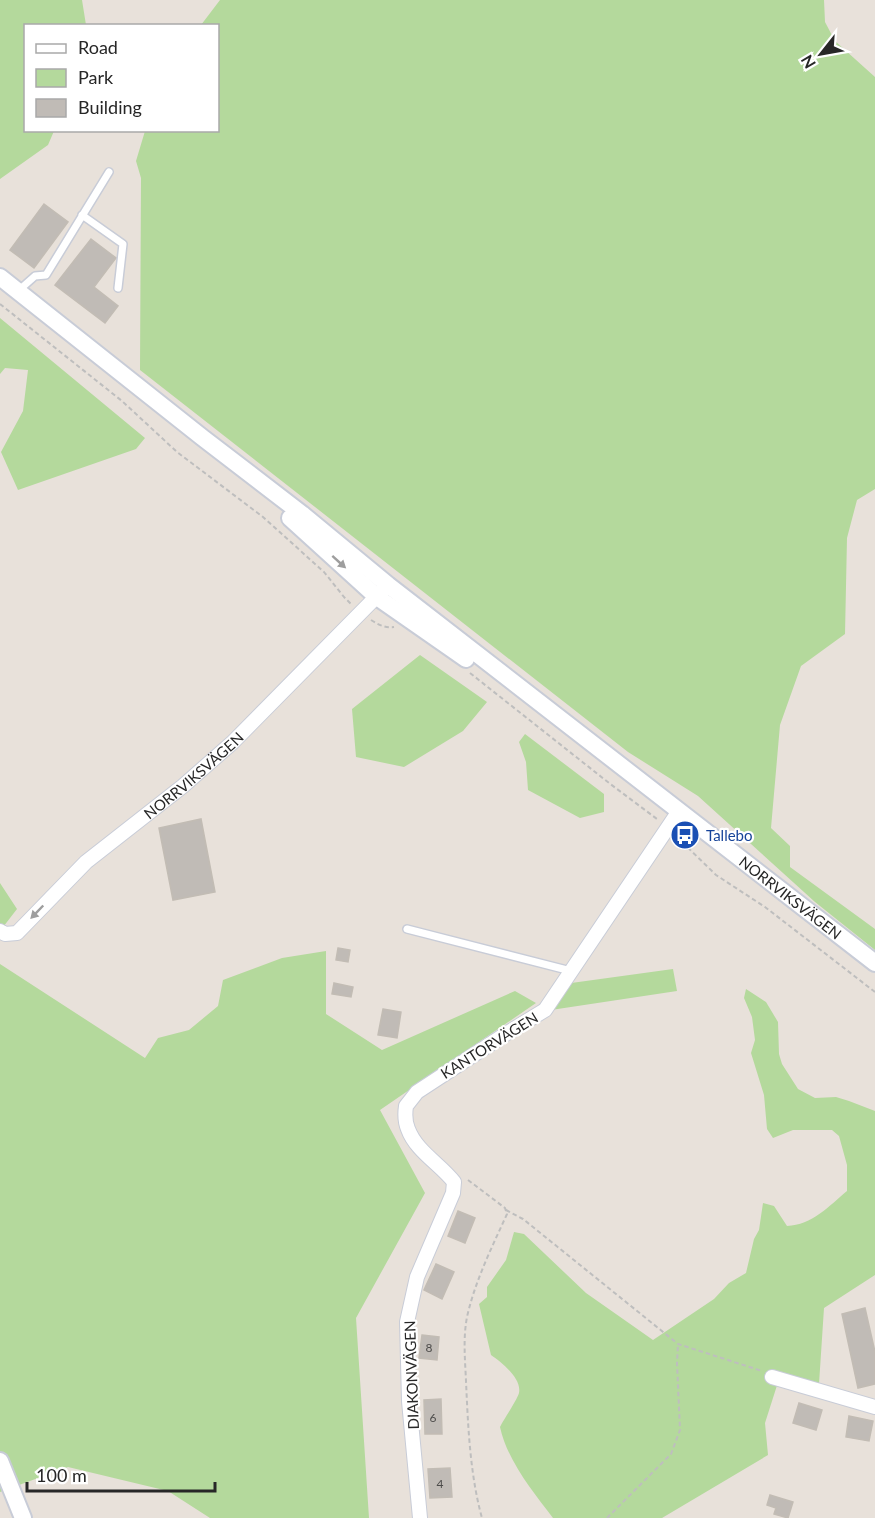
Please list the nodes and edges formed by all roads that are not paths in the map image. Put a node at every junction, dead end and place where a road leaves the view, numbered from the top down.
1 (109, 172) dead end
2 (82, 215) junction
3 (0, 277) edge
4 (118, 288) dead end
5 (18, 291) junction
6 (202, 438) junction
7 (302, 514) junction
8 (382, 591) junction
9 (459, 640) junction
10 (575, 730) junction
11 (679, 811) junction
12 (407, 929) dead end
13 (0, 931) edge
14 (875, 963) edge
15 (571, 971) junction
16 (405, 1115) joint
17 (772, 1377) road end
18 (875, 1407) edge
19 (0, 1461) edge
20 (23, 1518) edge
21 (420, 1518) edge

1 - 2 lane
2 - 4 lane
2 - 5 lane
3 - 5 street, NORRVIKSVÄGEN
5 - 6 street, NORRVIKSVÄGEN
6 - 7 street, NORRVIKSVÄGEN
6 -> 8 street, NORRVIKSVÄGEN
7 - 8 street, NORRVIKSVÄGEN
7 - 9 street, NORRVIKSVÄGEN
8 - 9 street, NORRVIKSVÄGEN
8 - 10 street, NORRVIKSVÄGEN
8 -> 13 street, NORRVIKSVÄGEN
9 - 10 street, NORRVIKSVÄGEN
10 - 11 street, NORRVIKSVÄGEN
11 - 14 street, NORRVIKSVÄGEN
11 - 15 street
12 - 15 lane
15 - 16 street, KANTORVÄGEN
16 - 21 street, DIAKONVÄGEN
17 - 18 street
19 - 20 street

